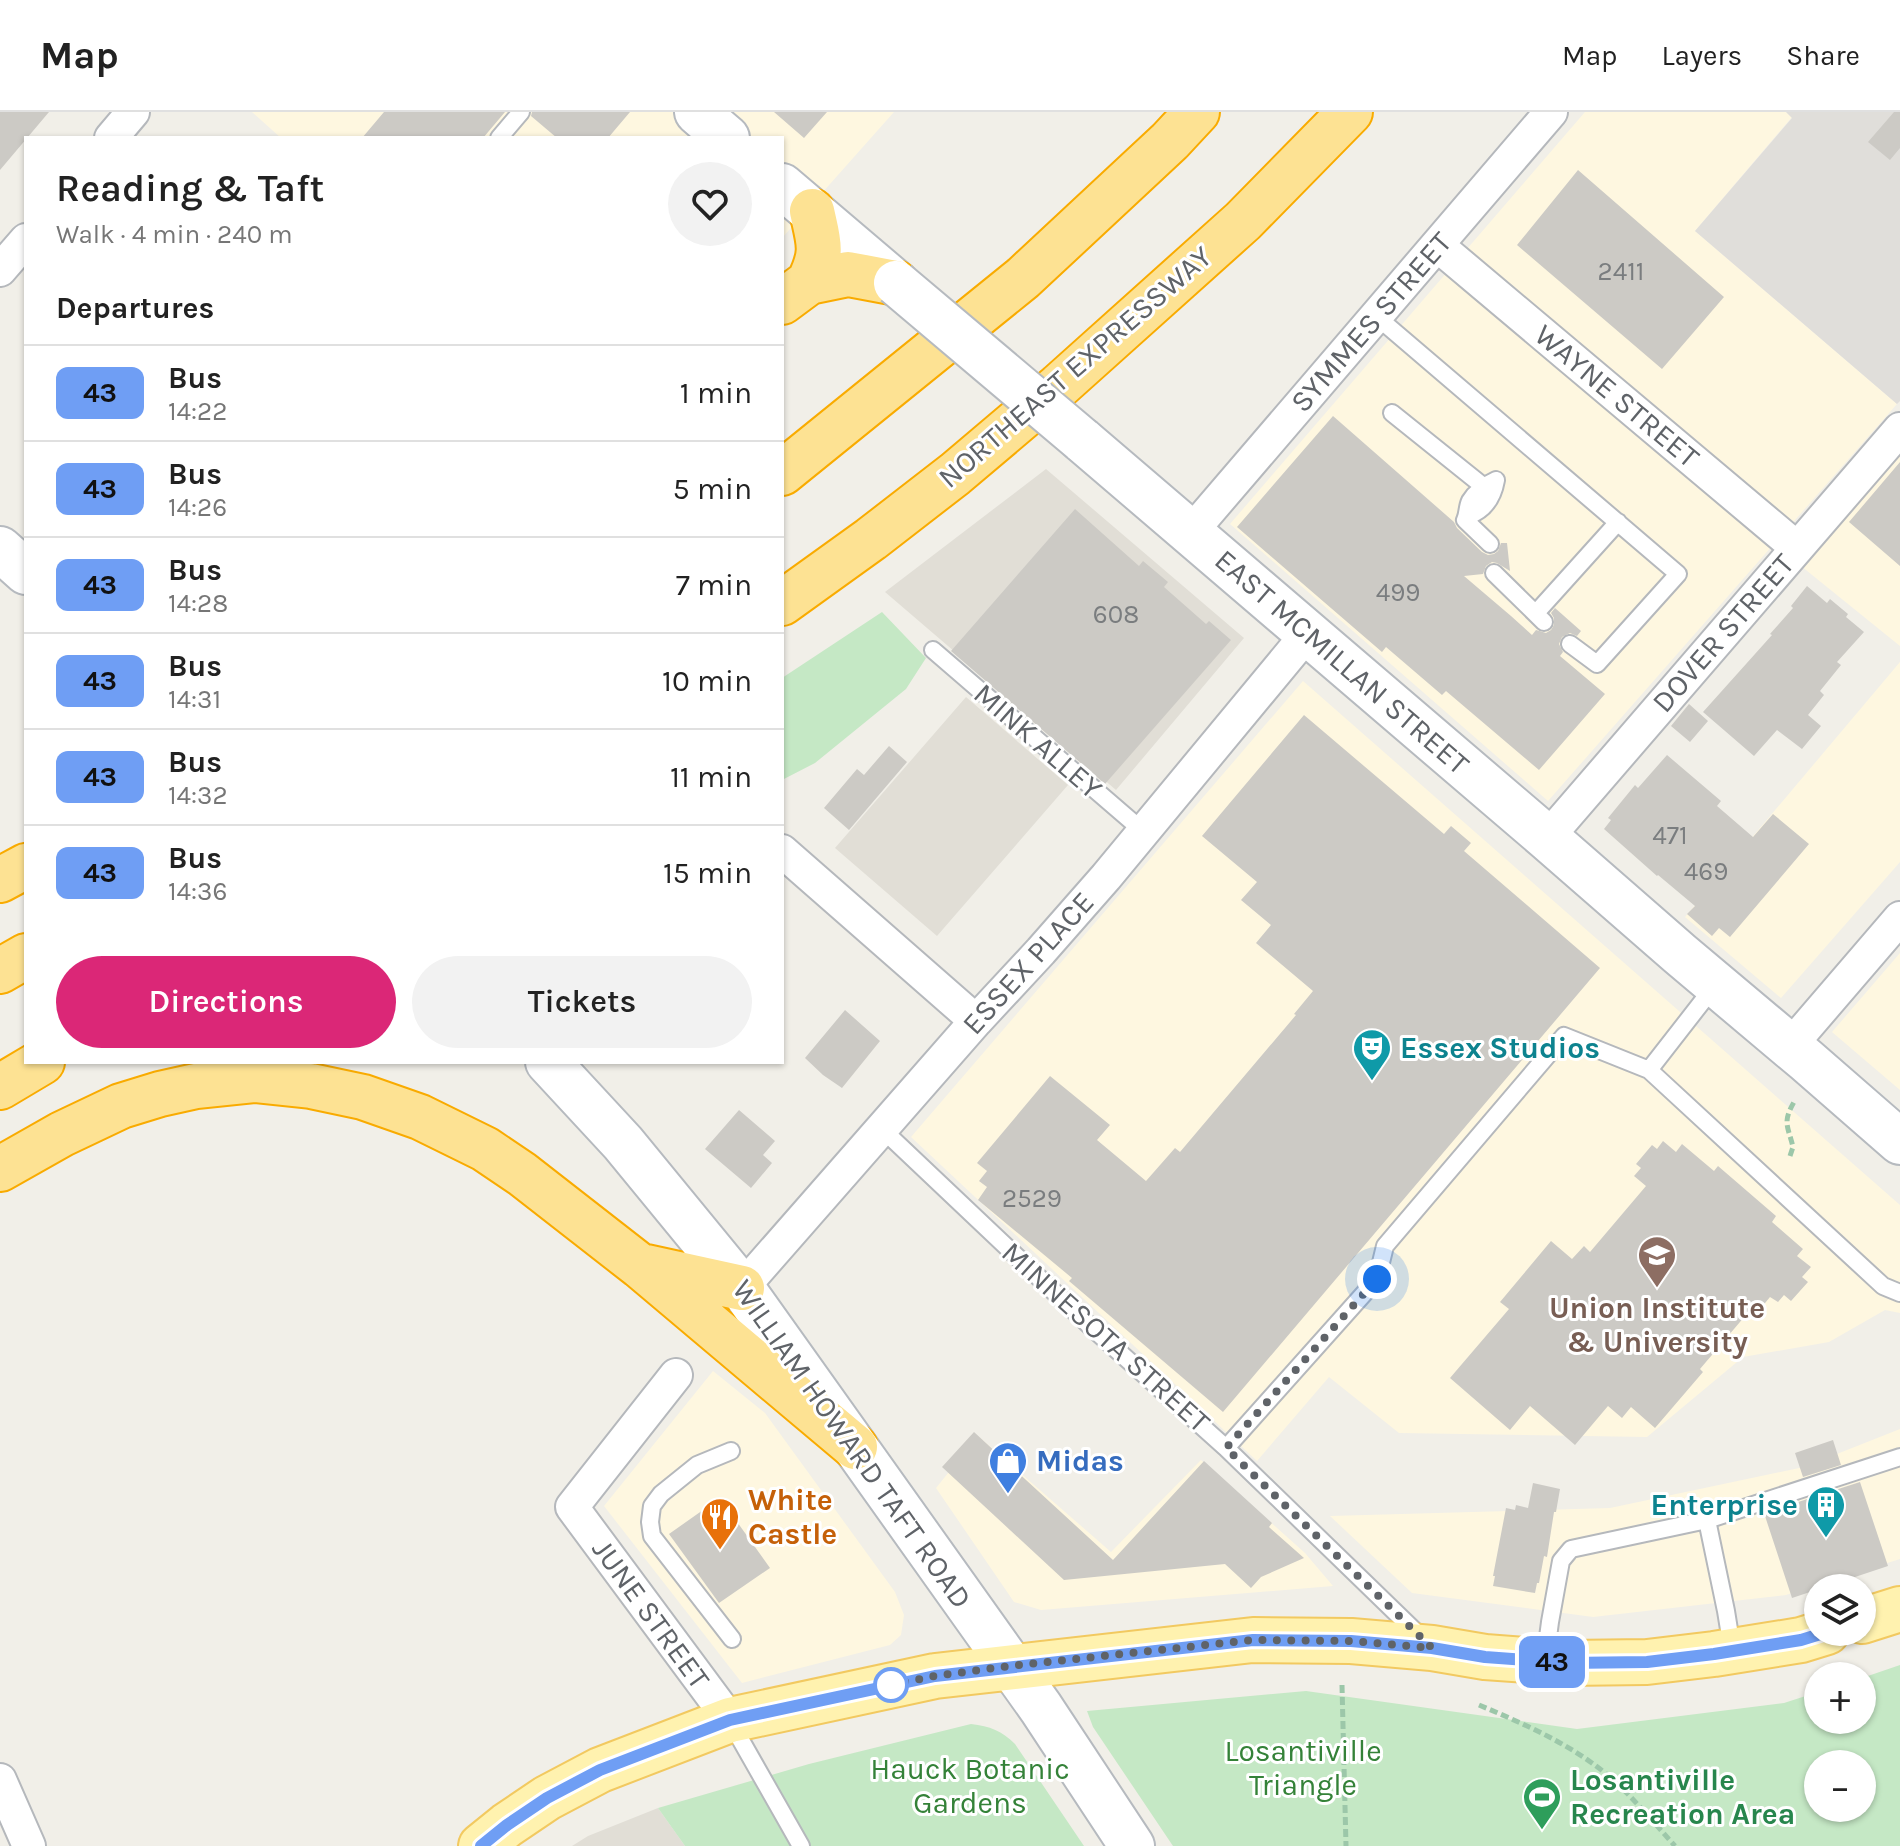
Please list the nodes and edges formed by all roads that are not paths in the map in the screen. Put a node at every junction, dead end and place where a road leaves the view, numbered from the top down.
1 (133, 112) edge
2 (521, 112) edge
3 (697, 112) edge
4 (1197, 112) edge
5 (1350, 112) edge
6 (1551, 112) edge
7 (113, 136) edge
8 (501, 136) edge
9 (725, 136) edge
10 (797, 199) edge
11 (24, 242) edge
12 (1437, 245) junction
13 (0, 270) edge
14 (896, 283) junction
15 (796, 292) edge
16 (1376, 316) junction
17 (1392, 413) dead end
18 (1900, 429) edge
19 (784, 471) edge
20 (1618, 522) junction
21 (1191, 532) junction
22 (1490, 544) dead end
23 (1797, 548) junction
24 (0, 549) edge
25 (24, 570) edge
26 (1494, 573) dead end
27 (784, 602) edge
28 (1308, 633) junction
29 (1570, 644) dead end
30 (933, 650) dead end
31 (1144, 832) junction
32 (1547, 838) junction
33 (784, 853) edge
34 (24, 867) edge
35 (0, 880) edge
36 (1900, 918) edge
37 (24, 957) edge
38 (0, 971) edge
39 (1717, 983) junction
40 (976, 1021) junction
41 (1790, 1046) junction
42 (39, 1064) edge
43 (550, 1064) edge
44 (1649, 1070) junction
45 (0, 1087) edge
46 (882, 1129) junction
47 (1900, 1142) edge
48 (0, 1169) edge
49 (640, 1266) junction
50 (742, 1288) junction
51 (1900, 1293) edge
52 (676, 1375) dead end
53 (855, 1447) junction
54 (1226, 1448) junction
55 (731, 1451) dead end
56 (1900, 1457) edge
57 (1707, 1520) junction
58 (1900, 1609) edge
59 (1876, 1617) edge
60 (732, 1639) dead end
61 (1804, 1639) edge
62 (1432, 1648) junction
63 (1732, 1651) junction
64 (1545, 1661) junction
65 (1010, 1666) junction
66 (730, 1720) junction
67 (0, 1780) edge
68 (29, 1846) edge
69 (481, 1846) edge
70 (801, 1846) edge
71 (1132, 1846) edge

1 - 7 street
2 - 8 lane
3 - 9 main road
4 - 19 highway
5 - 27 highway, NORTHEAST EXPRESSWAY
6 - 12 street, SYMMES STREET
10 - 14 main road, EAST MCMILLAN STREET
10 - 15 highway
11 - 13 street
12 - 16 street, SYMMES STREET
12 - 23 street, WAYNE STREET
14 - 15 highway
14 - 21 main road, EAST MCMILLAN STREET, bridge
16 - 20 lane
16 - 21 street, SYMMES STREET
17 - 22 lane
18 - 23 street, DOVER STREET
20 - 26 lane
20 - 29 lane
21 - 28 main road, EAST MCMILLAN STREET
23 - 32 street, DOVER STREET
24 - 25 main road
28 - 31 street, ESSEX PLACE
28 - 32 main road, EAST MCMILLAN STREET
30 - 31 lane, MINK ALLEY
31 - 40 street, ESSEX PLACE
32 - 39 main road, EAST MCMILLAN STREET
33 - 40 street
34 - 35 highway
36 - 41 street
37 - 38 highway
39 - 41 main road, EAST MCMILLAN STREET
39 - 44 lane
40 - 46 street, ESSEX PLACE
41 - 47 main road, EAST MCMILLAN STREET
42 - 45 highway
43 - 50 main road, WILLIAM HOWARD TAFT ROAD
44 - 51 lane
44 - 54 lane
46 - 50 street, ESSEX PLACE
46 - 54 lane, MINNESOTA STREET
48 - 49 highway
49 - 50 highway
49 - 53 highway
50 - 53 main road, WILLIAM HOWARD TAFT ROAD
52 - 66 street, JUNE STREET
53 - 65 main road, WILLIAM HOWARD TAFT ROAD
54 - 62 lane, MINNESOTA STREET
55 - 60 lane
56 - 57 lane
57 - 63 lane
57 - 64 lane
58 - 59 main road
61 - 63 main road
62 - 64 main road
62 - 65 main road
63 - 64 main road
65 - 66 main road
65 - 71 main road, WILLIAM HOWARD TAFT ROAD
66 - 69 main road
66 - 70 lane
67 - 68 street

